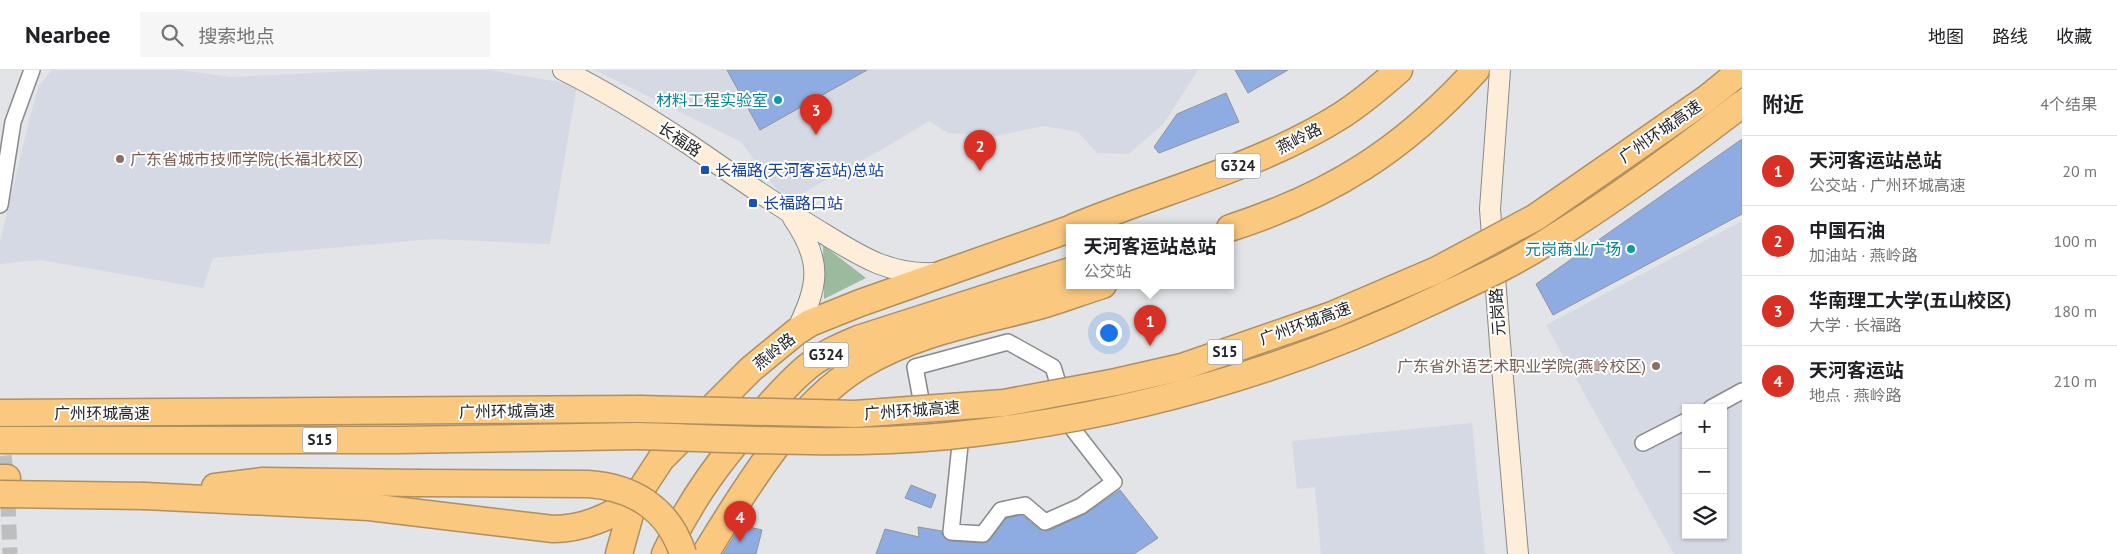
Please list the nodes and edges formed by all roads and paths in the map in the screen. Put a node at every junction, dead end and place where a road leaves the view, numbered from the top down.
1 (32, 70) edge
2 (563, 70) edge
3 (1399, 70) edge
4 (1476, 70) edge
5 (1500, 70) edge
6 (1742, 70) edge
7 (1742, 104) edge
8 (0, 205) edge
9 (792, 216) junction
10 (1081, 224) edge
11 (1234, 227) edge
12 (1066, 230) edge
13 (1066, 272) edge
14 (944, 273) junction
15 (1090, 289) edge
16 (860, 303) junction
17 (796, 332) junction
18 (1742, 391) edge
19 (1718, 404) edge
20 (0, 413) edge
21 (1682, 423) edge
22 (0, 440) edge
23 (1643, 443) dead end
24 (2, 484) edge
25 (145, 496) junction
26 (634, 500) junction
27 (1045, 522) joint
28 (618, 554) edge
29 (646, 554) edge
30 (665, 554) edge
31 (683, 554) edge
32 (705, 554) edge
33 (1518, 554) edge

1 - 8 street
2 - 9 street, 长福路
3 - 10 highway, 燕岭路 / G324
4 - 11 highway
5 - 33 street, 元岗路
6 - 20 highway, 广州环城高速 / S15, bridge
7 - 22 highway, 广州环城高速 / S15, bridge
9 - 14 street, 长福路
9 - 17 street, 长福路
12 - 14 highway, 燕岭路 / G324
13 - 30 highway, 燕岭路 / G324
14 - 16 highway, 燕岭路 / G324
15 - 32 highway, G324
16 - 17 highway, 燕岭路 / G324
16 - 29 highway
17 - 26 highway, 燕岭路 / G324
18 - 19 street
21 - 23 street
24 - 25 highway, bridge
25 - 26 highway
25 - 31 highway, bridge
26 - 28 highway, 燕岭路 / G324
27 - 27 street

